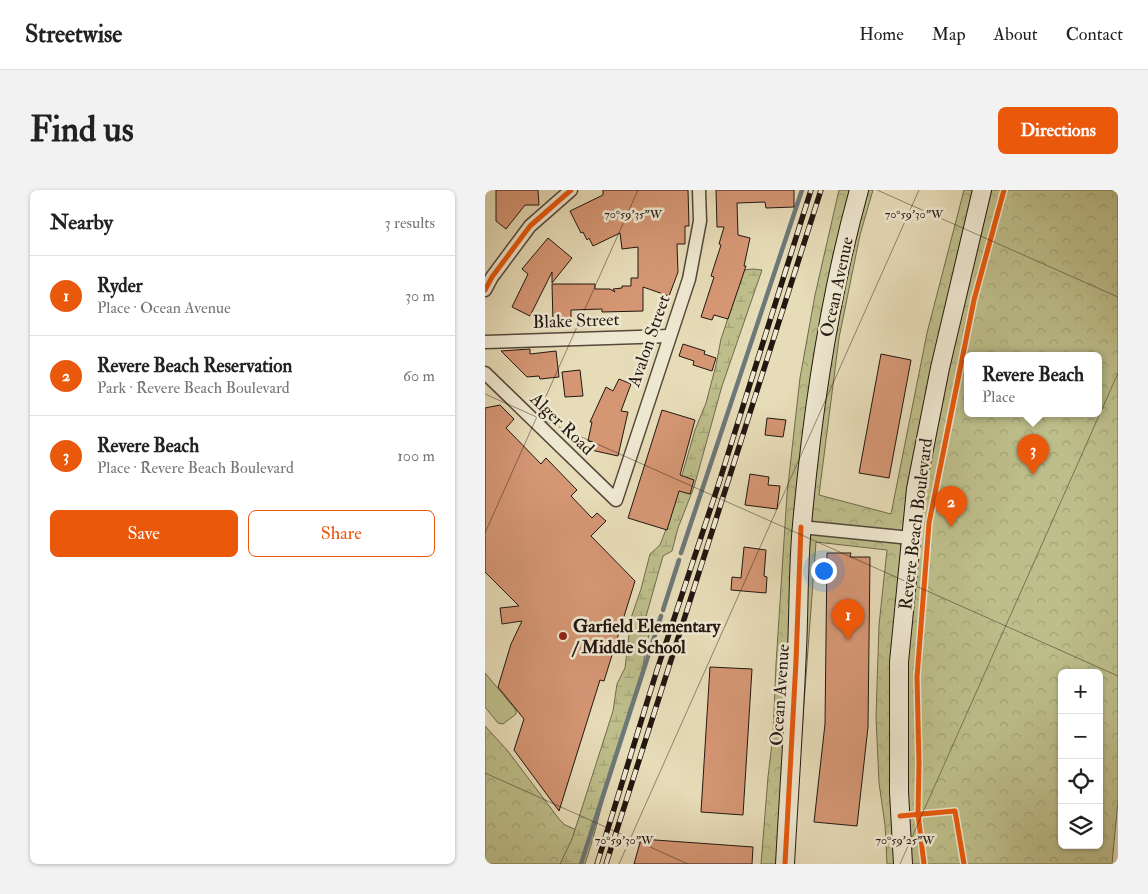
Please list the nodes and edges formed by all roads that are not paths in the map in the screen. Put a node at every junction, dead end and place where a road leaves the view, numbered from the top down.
1 (571, 190) edge
2 (699, 190) edge
3 (859, 190) edge
4 (982, 190) edge
5 (485, 290) edge
6 (669, 336) junction
7 (485, 342) edge
8 (485, 373) edge
9 (615, 500) joint
10 (801, 527) junction
11 (911, 538) junction
12 (785, 864) edge
13 (903, 864) edge

1 - 5 street
2 - 6 street, Avalon Street
3 - 10 main road, Ocean Avenue
4 - 11 main road, Revere Beach Boulevard
6 - 7 street, Blake Street
6 - 9 street, Avalon Street
8 - 9 street, Alger Road
10 - 11 street
10 - 12 main road, Ocean Avenue
11 - 13 main road, Revere Beach Boulevard

